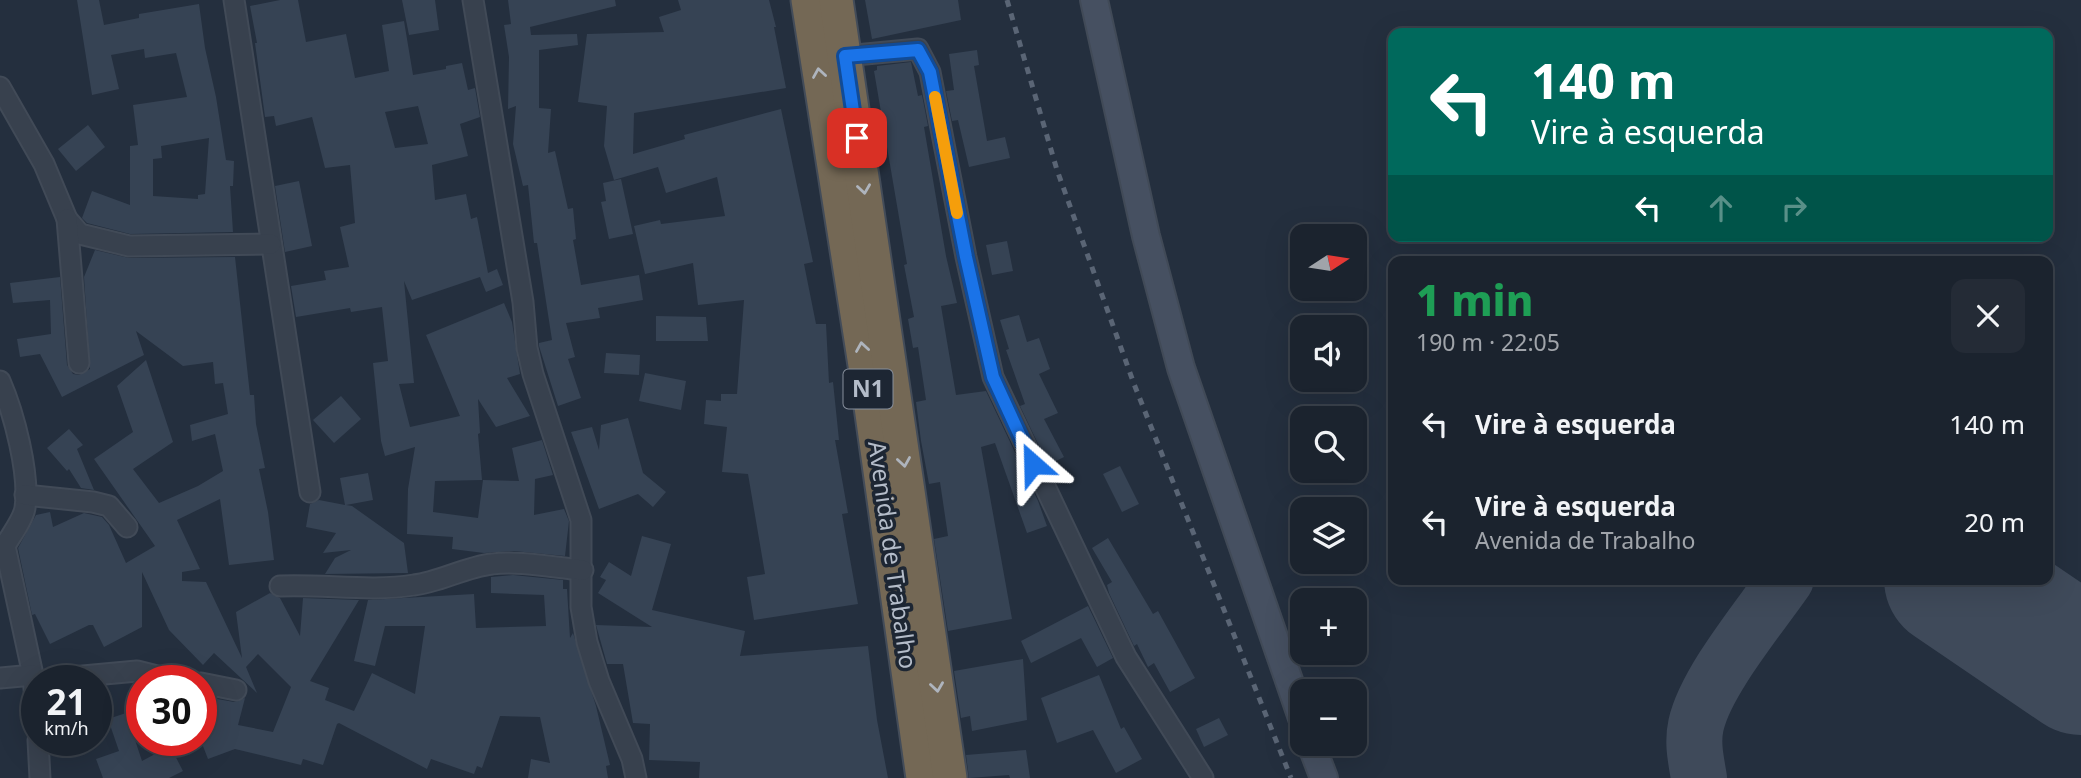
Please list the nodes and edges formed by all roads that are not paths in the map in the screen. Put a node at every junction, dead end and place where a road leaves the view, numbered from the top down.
1 (234, 0) edge
2 (473, 0) edge
3 (808, 0) edge
4 (836, 0) edge
5 (1094, 0) edge
6 (845, 56) junction
7 (0, 88) edge
8 (67, 219) junction
9 (271, 244) junction
10 (79, 363) dead end
11 (0, 381) edge
12 (884, 415) junction
13 (310, 492) dead end
14 (25, 495) junction
15 (127, 527) dead end
16 (583, 570) junction
17 (281, 586) dead end
18 (30, 665) edge
19 (0, 678) edge
20 (21, 682) edge
21 (1290, 683) edge
22 (217, 686) edge
23 (236, 690) dead end
24 (929, 723) junction
25 (39, 756) edge
26 (1316, 756) edge
27 (40, 778) edge
28 (636, 778) edge
29 (923, 778) edge
30 (950, 778) edge
31 (1203, 778) edge
32 (1324, 778) edge

1 - 9 street
2 - 16 street
12 -> 3 highway, Avenida de Trabalho / N1
4 - 6 highway, Avenida de Trabalho / N1
5 - 21 street
6 -> 12 highway, Avenida de Trabalho / N1
6 - 31 street
7 - 8 street
8 - 9 street
8 - 10 street
9 - 13 street
11 - 14 street
12 - 24 highway, Avenida de Trabalho / N1
14 - 15 street
14 - 18 street
16 - 17 street
16 - 28 street
19 - 20 street
22 - 23 street
24 - 29 highway, Avenida de Trabalho / N1
24 - 30 highway, Avenida de Trabalho / N1
25 - 27 street
26 - 32 street

